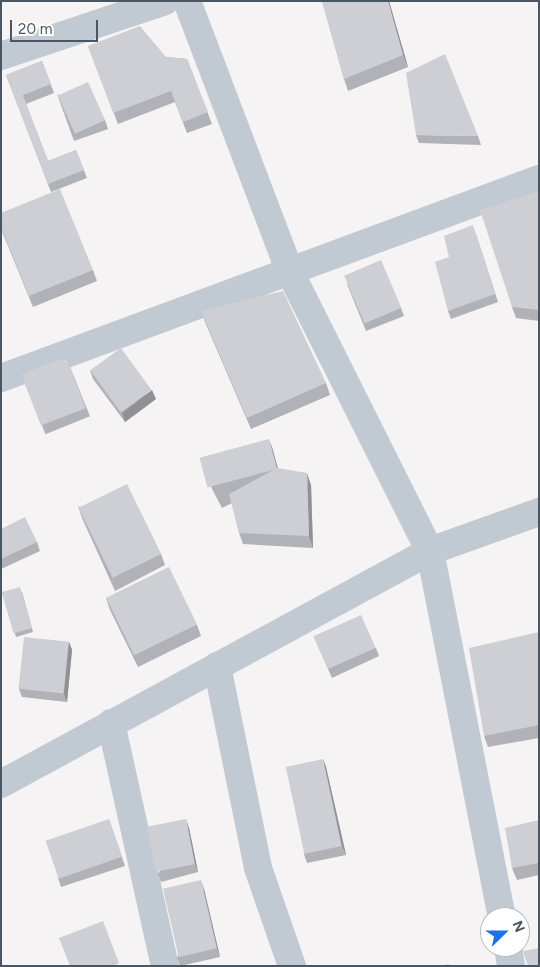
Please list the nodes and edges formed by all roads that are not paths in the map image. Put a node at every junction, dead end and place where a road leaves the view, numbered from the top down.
1 (165, 1) edge
2 (186, 1) edge
3 (1, 56) edge
4 (539, 179) edge
5 (289, 270) junction
6 (1, 378) edge
7 (539, 512) edge
8 (430, 551) junction
9 (218, 666) junction
10 (111, 723) junction
11 (1, 784) edge
12 (500, 907) edge
13 (165, 966) edge
14 (292, 966) edge

1 - 3 street
2 - 5 street
4 - 5 street
5 - 6 street
5 - 8 street
7 - 8 street
8 - 9 street
8 - 12 street
9 - 10 street
9 - 14 street
10 - 11 street
10 - 13 street

